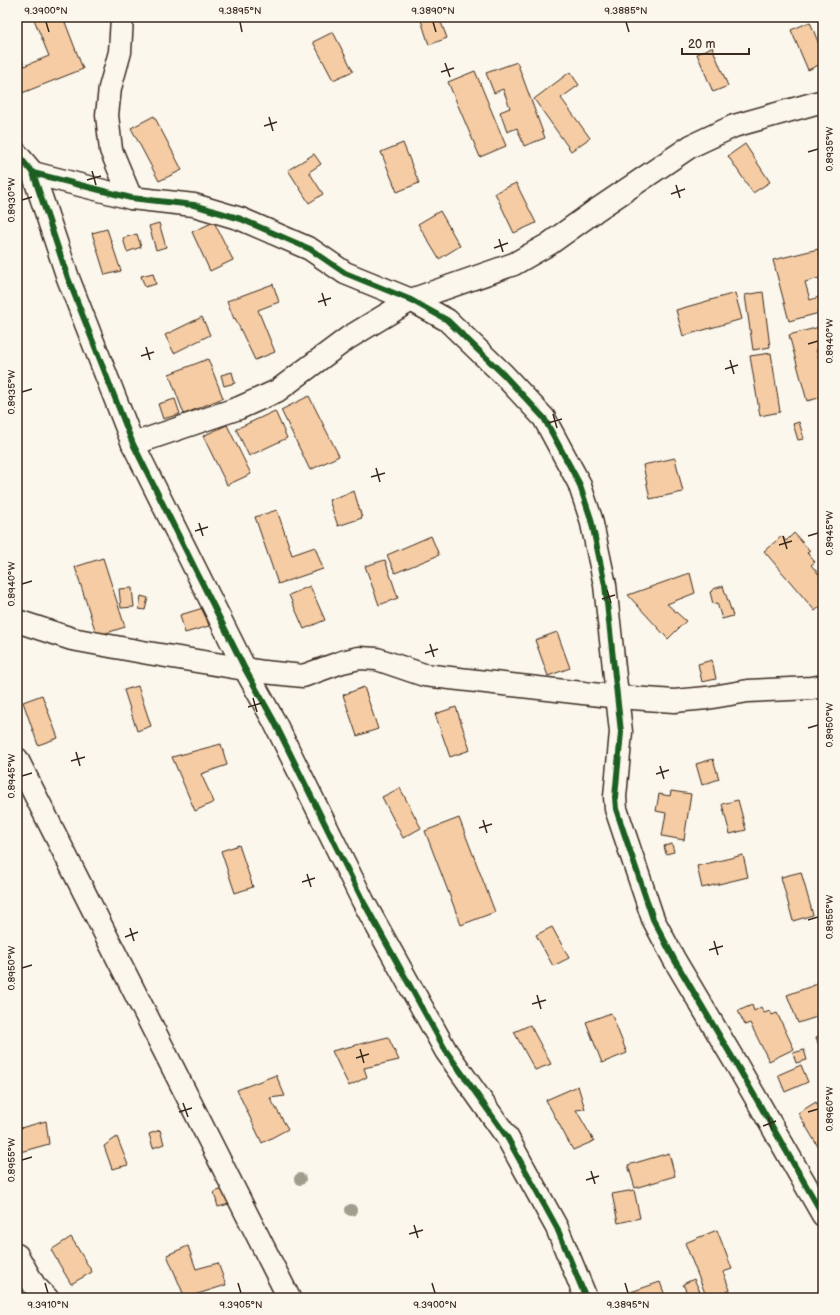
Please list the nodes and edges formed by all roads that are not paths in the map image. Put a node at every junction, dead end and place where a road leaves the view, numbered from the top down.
1 (122, 17) edge
2 (823, 101) edge
3 (17, 154) edge
4 (34, 173) junction
5 (131, 198) junction
6 (411, 300) junction
7 (133, 444) junction
8 (17, 621) edge
9 (245, 669) junction
10 (823, 686) edge
11 (618, 697) junction
12 (17, 759) edge
13 (823, 1215) edge
14 (17, 1254) edge
15 (33, 1292) edge
16 (289, 1298) edge
17 (586, 1298) edge

1 - 5 street
2 - 6 street
3 - 4 street
4 - 5 street
4 - 7 street
5 - 6 street
6 - 7 street
6 - 11 street
7 - 9 street
8 - 9 street
9 - 11 street
9 - 17 street
10 - 11 street
11 - 13 street
12 - 16 street
14 - 15 street

